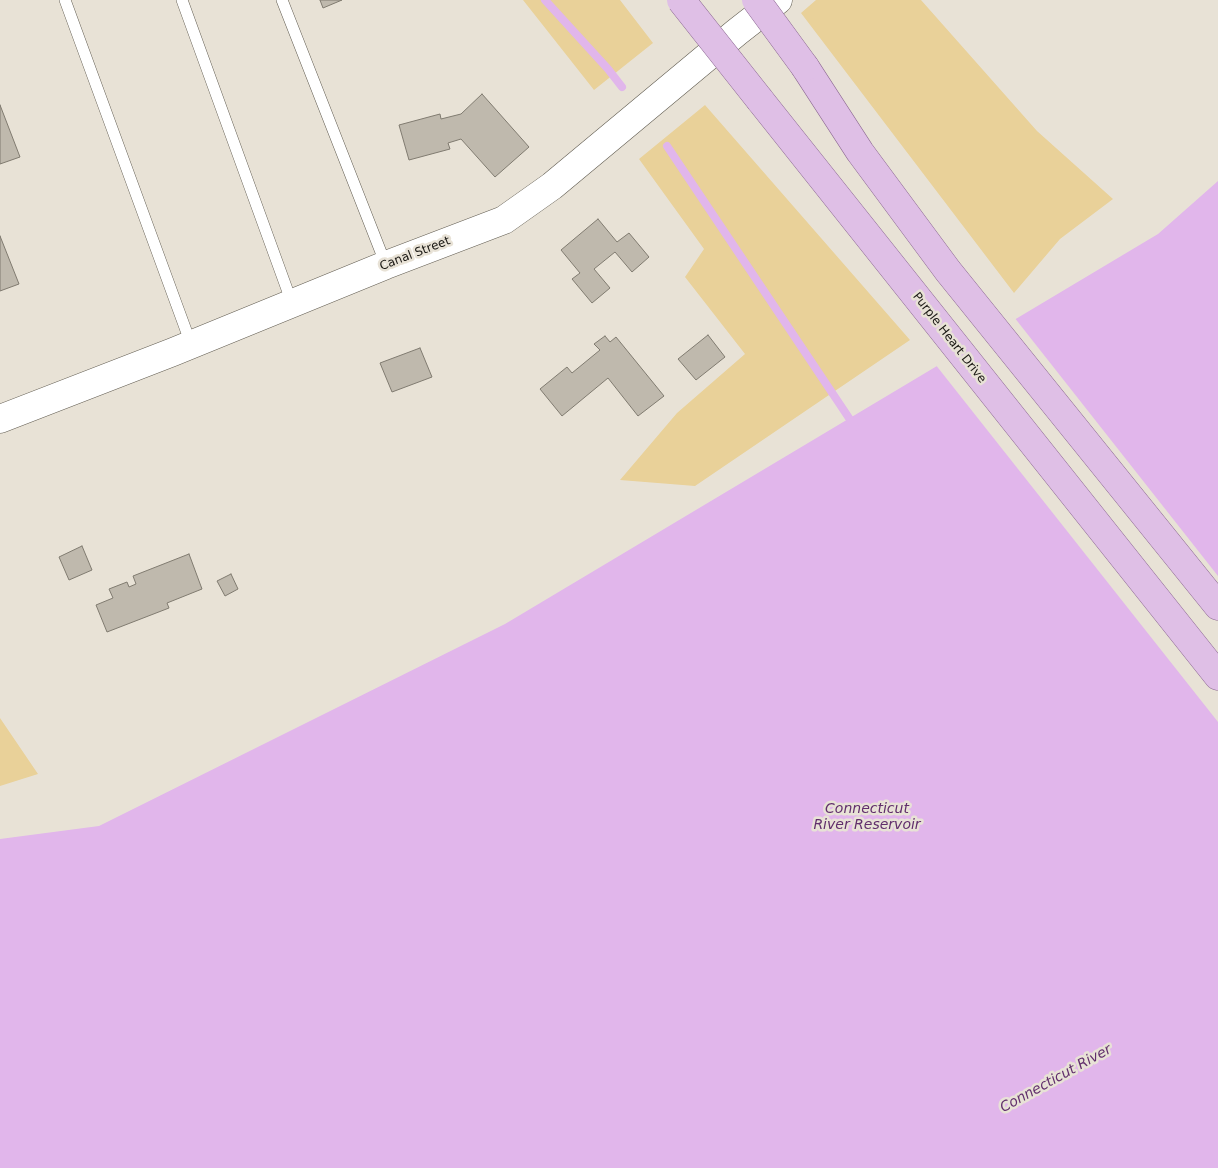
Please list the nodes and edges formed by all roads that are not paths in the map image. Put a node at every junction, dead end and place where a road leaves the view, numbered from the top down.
1 (65, 0) edge
2 (182, 0) edge
3 (282, 0) edge
4 (681, 0) edge
5 (756, 0) edge
6 (778, 0) edge
7 (386, 264) junction
8 (292, 303) junction
9 (191, 344) junction
10 (0, 419) edge
11 (1218, 606) edge
12 (1218, 676) edge

1 - 9 lane
2 - 8 lane
3 - 7 lane
4 - 12 main road, Purple Heart Drive, bridge
5 - 11 main road, bridge
6 - 7 street, Canal Street
7 - 8 street, Canal Street
8 - 9 street, Canal Street
9 - 10 street, Canal Street

